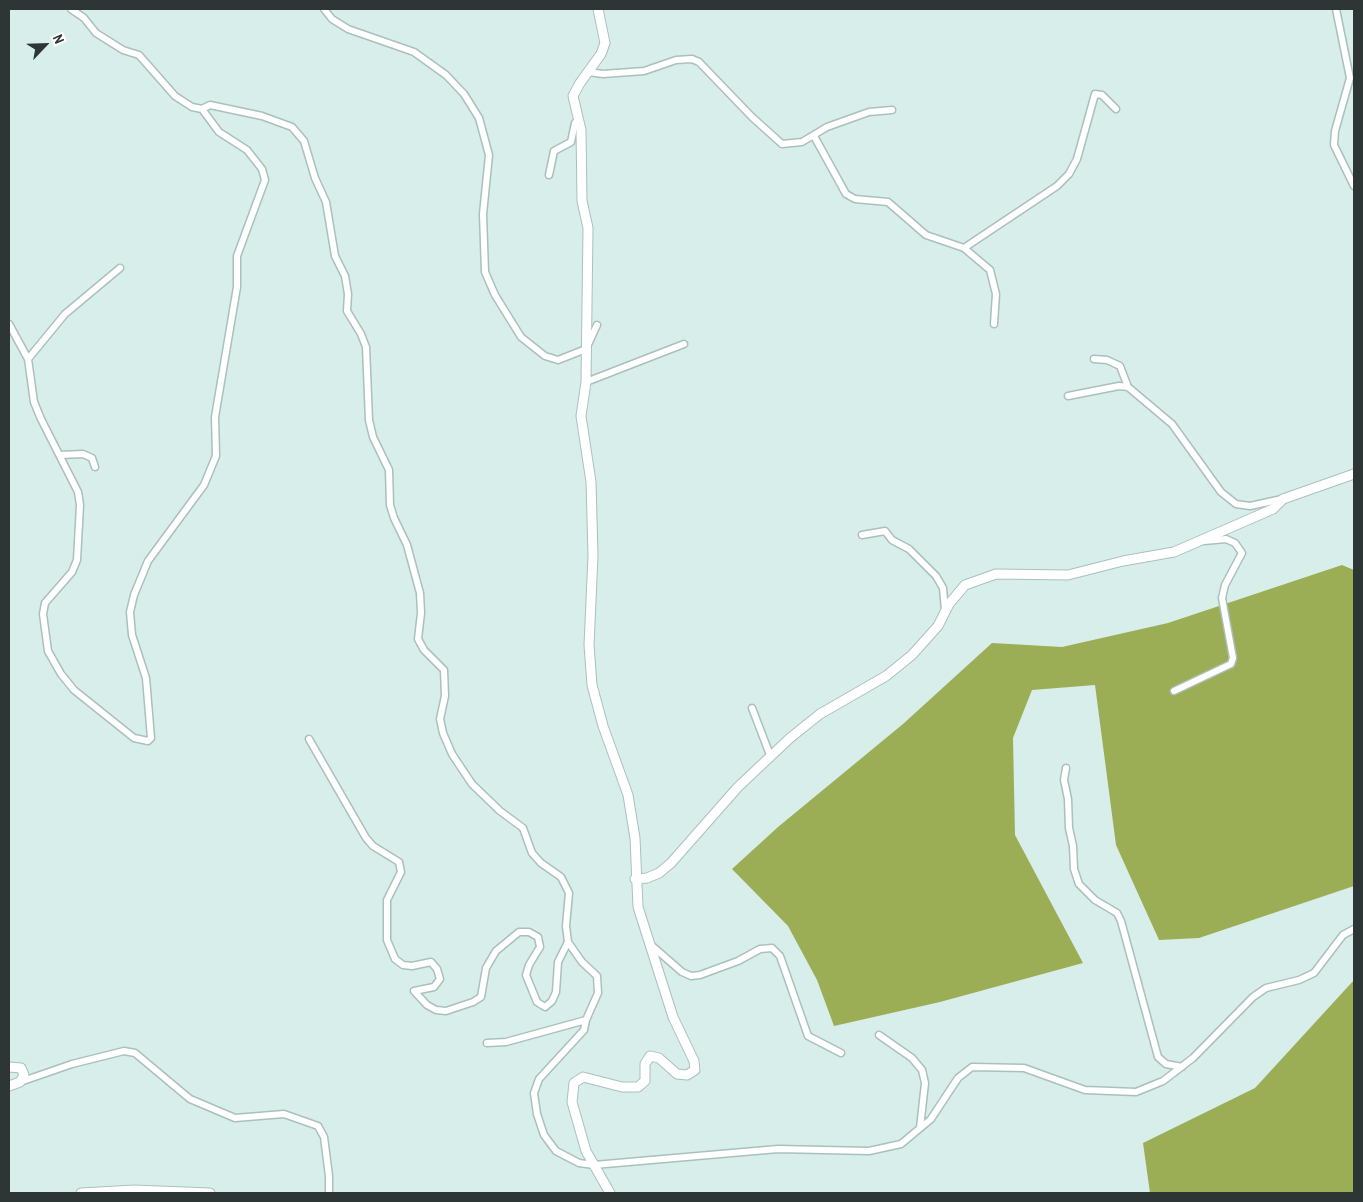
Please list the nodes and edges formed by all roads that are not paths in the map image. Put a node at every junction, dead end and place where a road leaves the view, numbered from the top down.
1 (71, 9) edge
2 (324, 9) edge
3 (598, 9) edge
4 (1336, 9) edge
5 (588, 72) junction
6 (202, 109) junction
7 (1116, 109) dead end
8 (892, 110) dead end
9 (579, 120) junction
10 (814, 136) junction
11 (549, 175) dead end
12 (1354, 186) edge
13 (964, 248) junction
14 (120, 268) dead end
15 (9, 324) edge
16 (994, 324) dead end
17 (597, 325) dead end
18 (684, 344) dead end
19 (586, 349) junction
20 (28, 359) junction
21 (1094, 359) dead end
22 (586, 382) junction
23 (1128, 387) junction
24 (1068, 396) dead end
25 (60, 455) junction
26 (95, 467) dead end
27 (1354, 474) edge
28 (1283, 499) junction
29 (862, 535) dead end
30 (1200, 542) junction
31 (945, 616) junction
32 (1174, 691) dead end
33 (752, 708) dead end
34 (309, 739) dead end
35 (770, 755) junction
36 (1066, 768) dead end
37 (635, 879) junction
38 (1354, 929) edge
39 (568, 942) junction
40 (650, 944) junction
41 (586, 1020) junction
42 (879, 1035) dead end
43 (487, 1043) dead end
44 (841, 1053) dead end
45 (1182, 1066) junction
46 (9, 1067) edge
47 (20, 1082) junction
48 (9, 1086) edge
49 (920, 1128) junction
50 (594, 1165) junction
51 (81, 1193) edge
52 (210, 1193) edge
53 (329, 1193) edge
54 (610, 1193) edge

1 - 6 street
2 - 19 street
3 - 5 street
4 - 12 street
5 - 9 street
5 - 10 street
6 - 25 street
6 - 39 street
7 - 13 street
8 - 10 street
9 - 11 street
9 - 19 street
10 - 13 street
13 - 16 street
14 - 20 street
15 - 20 street
17 - 19 street
18 - 22 street
19 - 22 street
20 - 25 street
21 - 23 street
22 - 37 street
23 - 24 street
23 - 28 street
25 - 26 street
27 - 28 street
28 - 30 street
29 - 31 street
30 - 31 street
30 - 32 street
31 - 35 street
33 - 35 street
34 - 39 street
35 - 37 street
36 - 45 street
37 - 40 street
38 - 45 street
39 - 41 street
40 - 44 street
40 - 50 street
41 - 43 street
41 - 50 street
42 - 49 street
45 - 49 street
46 - 47 street
47 - 48 street
47 - 53 street
49 - 50 street
50 - 54 street
51 - 52 street

